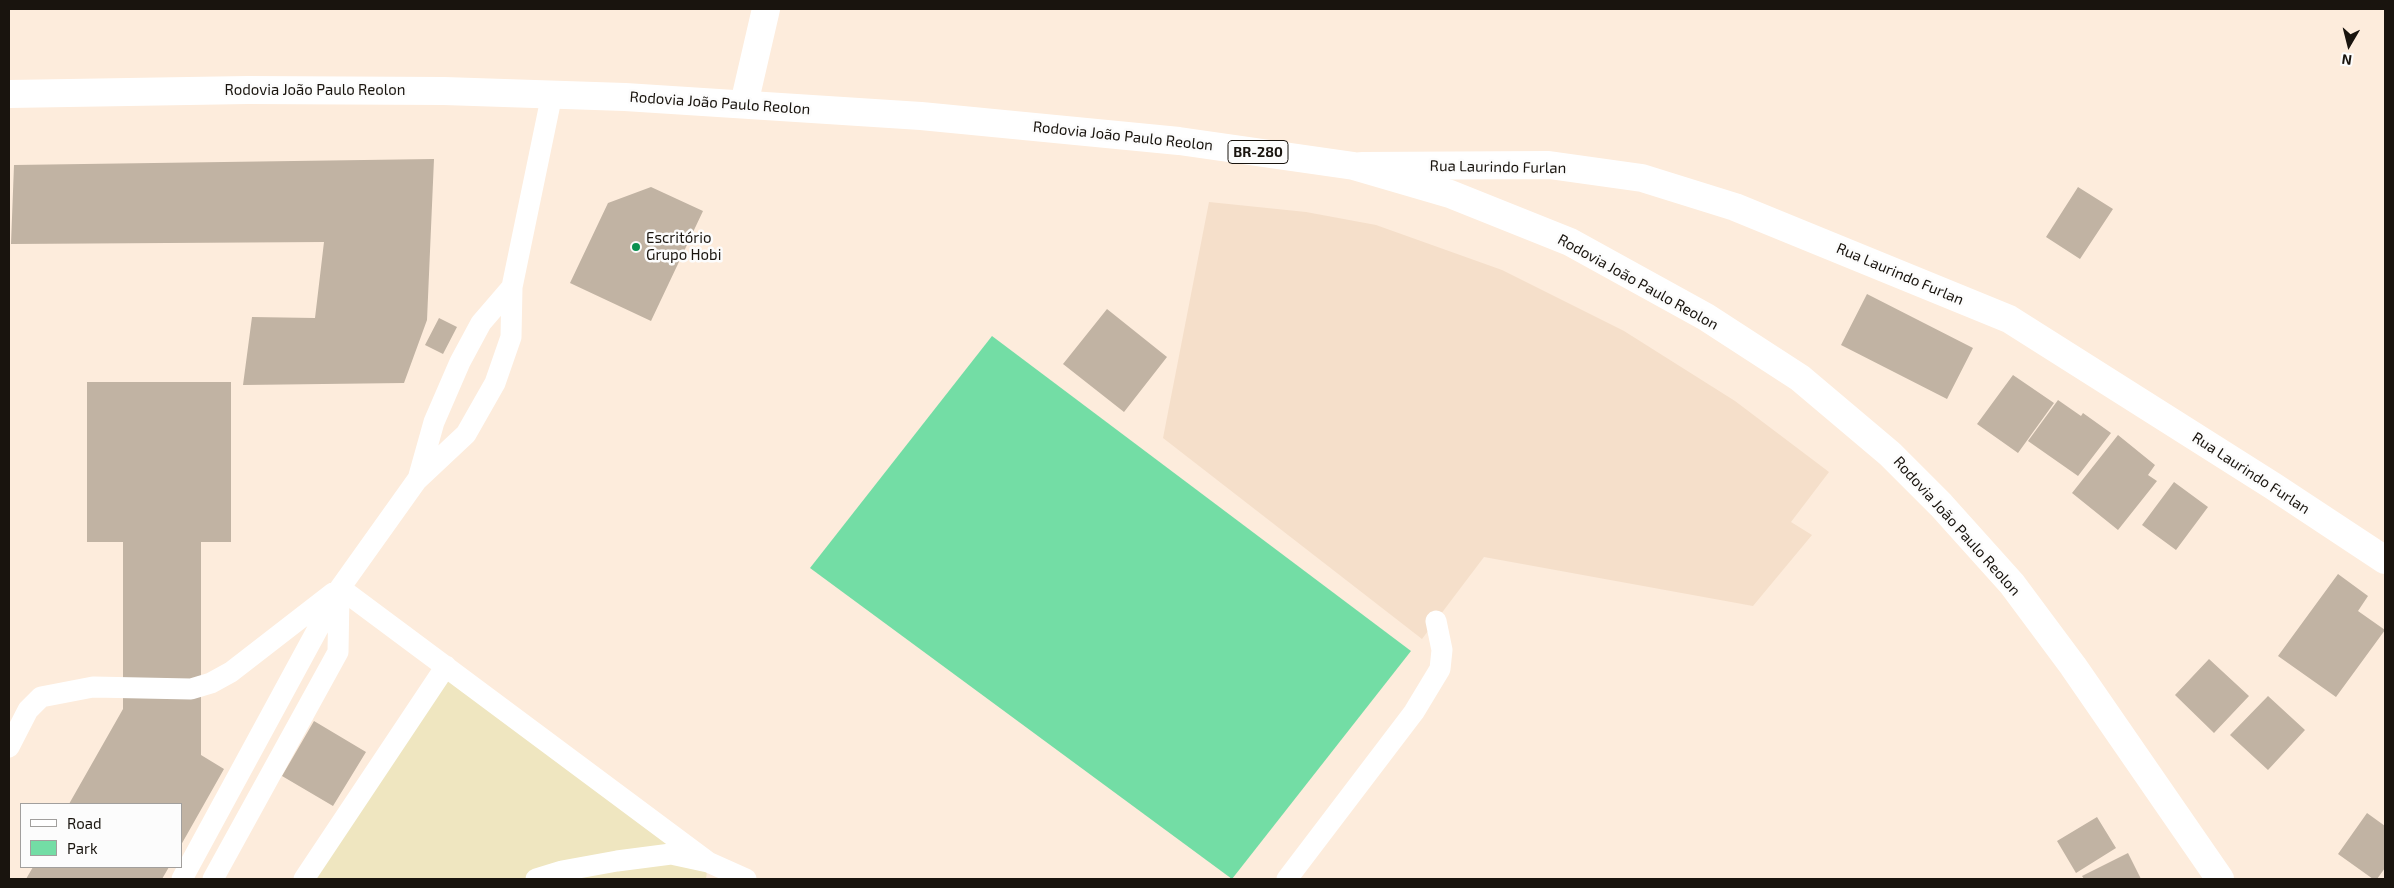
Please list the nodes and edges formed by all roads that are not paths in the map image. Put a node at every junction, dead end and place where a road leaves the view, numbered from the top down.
1 (766, 9) edge
2 (9, 94) edge
3 (552, 94) junction
4 (744, 104) junction
5 (1354, 166) junction
6 (512, 287) junction
7 (417, 480) junction
8 (2385, 560) edge
9 (340, 588) junction
10 (1436, 621) dead end
11 (446, 666) junction
12 (9, 747) edge
13 (708, 862) junction
14 (182, 879) edge
15 (213, 879) edge
16 (304, 879) edge
17 (536, 879) edge
18 (746, 879) edge
19 (1287, 879) edge
20 (2220, 879) edge

1 - 4 main road
2 - 3 main road, Rodovia João Paulo Reolon / BR-280
3 - 4 main road, Rodovia João Paulo Reolon / BR-280
3 - 6 lane
4 - 5 main road, Rodovia João Paulo Reolon / BR-280
5 - 8 main road, Rua Laurindo Furlan
5 - 20 main road, Rodovia João Paulo Reolon / BR-280
6 - 7 lane
6 - 7 lane
7 - 9 lane
9 - 11 lane
9 - 12 lane
9 - 14 lane
9 - 15 lane
10 - 19 lane
11 - 13 lane
11 - 16 lane
13 - 17 lane
13 - 18 lane

